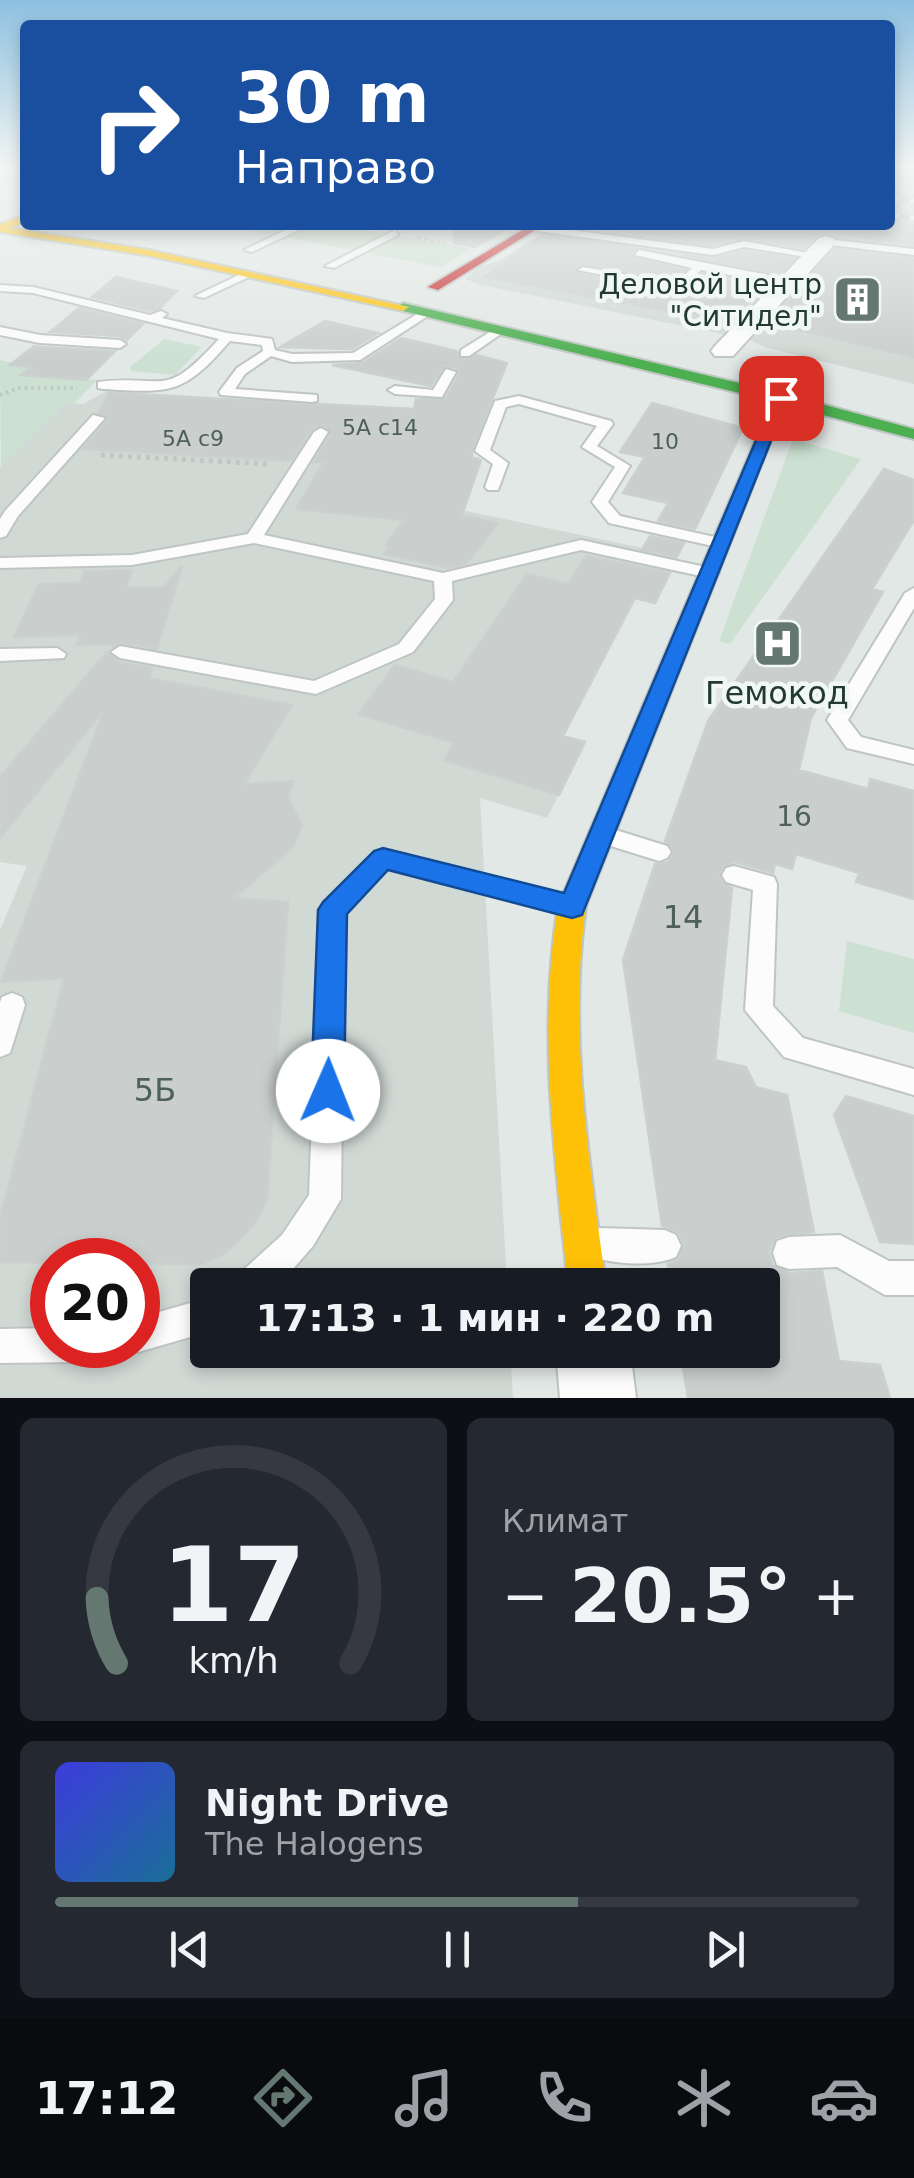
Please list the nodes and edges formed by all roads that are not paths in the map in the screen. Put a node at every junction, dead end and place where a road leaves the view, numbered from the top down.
1 (55, 233) edge
2 (159, 233) edge
3 (286, 233) edge
4 (394, 233) dead end
5 (522, 233) edge
6 (572, 233) edge
7 (616, 242) junction
8 (819, 249) junction
9 (249, 250) junction
10 (914, 252) edge
11 (282, 256) dead end
12 (322, 264) joint
13 (699, 267) junction
14 (583, 270) dead end
15 (365, 273) dead end
16 (247, 274) junction
17 (788, 282) junction
18 (0, 288) edge
19 (200, 296) dead end
20 (473, 296) dead end
21 (168, 311) dead end
22 (428, 312) junction
23 (152, 318) junction
24 (502, 328) junction
25 (0, 331) edge
26 (227, 338) junction
27 (120, 344) dead end
28 (268, 352) junction
29 (725, 352) dead end
30 (465, 353) dead end
31 (450, 372) dead end
32 (103, 384) road end
33 (395, 390) dead end
34 (312, 398) dead end
35 (781, 398) junction
36 (98, 418) dead end
37 (321, 432) dead end
38 (914, 434) edge
39 (493, 487) dead end
40 (0, 533) edge
41 (254, 538) junction
42 (722, 543) junction
43 (0, 563) edge
44 (710, 573) junction
45 (443, 578) junction
46 (914, 592) edge
47 (120, 652) dead end
48 (56, 654) dead end
49 (0, 656) edge
50 (914, 757) edge
51 (601, 835) junction
52 (659, 852) dead end
53 (734, 875) dead end
54 (572, 906) junction
55 (12, 1005) dead end
56 (0, 1044) edge
57 (914, 1082) edge
58 (583, 1244) junction
59 (665, 1246) dead end
60 (789, 1252) dead end
61 (273, 1268) edge
62 (585, 1268) edge
63 (914, 1278) edge
64 (190, 1320) edge
65 (160, 1328) edge
66 (0, 1346) edge
67 (30, 1346) edge
68 (595, 1368) edge
69 (598, 1398) edge

1 - 16 main road
2 - 9 main road
3 - 9 lane
4 - 12 lane
5 - 20 main road
6 - 7 lane
7 - 8 lane
7 - 13 lane
8 - 10 lane
8 - 17 street
9 - 11 main road
12 - 15 main road
13 - 14 lane
13 - 17 lane
16 - 19 lane
16 - 22 main road
17 - 29 street
18 - 23 lane
21 - 23 lane
22 - 24 main road
22 - 28 lane
23 - 26 lane
24 - 30 lane
24 - 35 main road
25 - 27 lane
26 - 28 lane
26 - 32 lane
28 - 34 lane
31 - 33 lane
35 - 38 main road
35 - 42 main road
36 - 40 lane
37 - 41 lane
39 - 42 lane
41 - 43 lane
41 - 45 lane
42 - 44 main road
44 - 45 lane
44 - 51 main road
45 - 47 lane
46 - 50 lane
48 - 49 lane
51 - 52 lane
51 - 54 main road
53 - 57 lane
54 - 58 main road
54 - 61 lane
55 - 56 lane
58 - 59 lane
58 - 62 main road
60 - 63 lane
64 - 65 lane
66 - 67 lane
68 - 69 street

